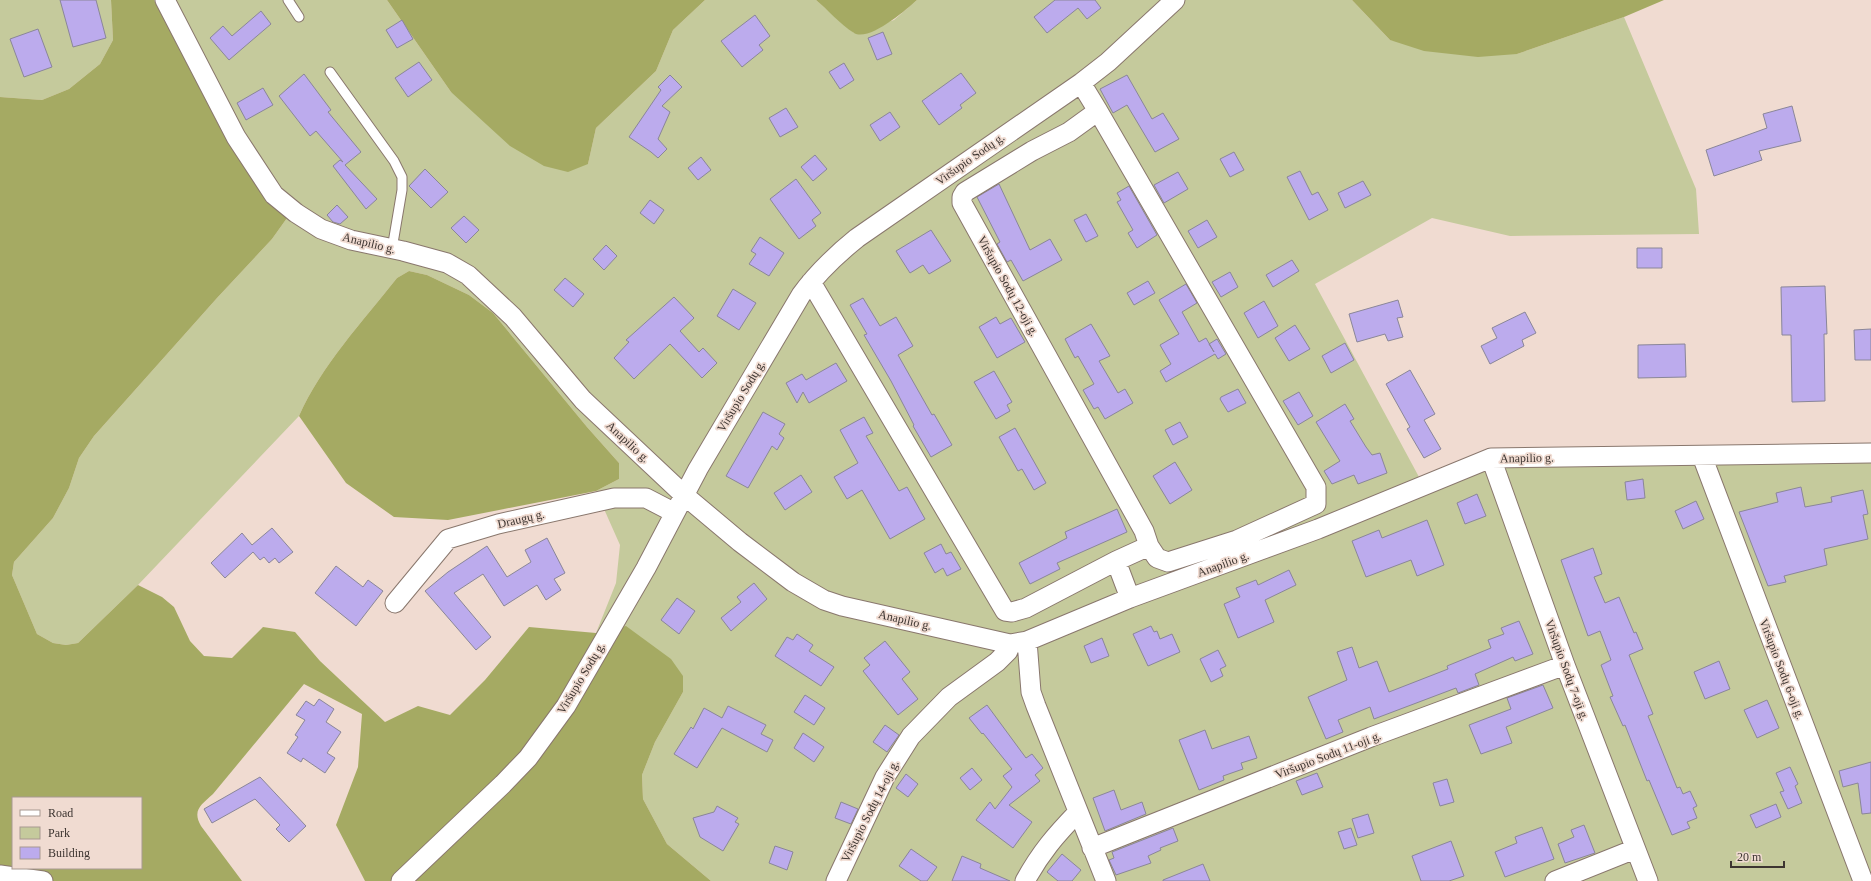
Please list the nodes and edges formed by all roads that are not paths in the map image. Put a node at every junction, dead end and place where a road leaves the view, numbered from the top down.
1 (165, 0) edge
2 (288, 0) edge
3 (1176, 0) edge
4 (299, 17) dead end
5 (330, 72) dead end
6 (1081, 83) junction
7 (1098, 112) junction
8 (392, 249) junction
9 (810, 282) junction
10 (1871, 453) edge
11 (1702, 456) junction
12 (1491, 458) junction
13 (684, 495) junction
14 (674, 513) junction
15 (1149, 546) junction
16 (1116, 561) junction
17 (1130, 598) junction
18 (395, 603) dead end
19 (1019, 643) junction
20 (1565, 665) junction
21 (1078, 812) junction
22 (1092, 848) junction
23 (1635, 849) junction
24 (0, 875) edge
25 (43, 881) edge
26 (401, 881) edge
27 (836, 881) edge
28 (1025, 881) edge
29 (1106, 881) edge
30 (1555, 881) edge
31 (1648, 881) edge
32 (1862, 881) edge

1 - 8 street, Anapilio g.
2 - 4 lane
3 - 6 street, Viršupio Sodų g.
5 - 8 lane
6 - 7 street
6 - 9 street, Viršupio Sodų g.
7 - 15 street, Viršupio Sodų 12-oji g.
7 - 15 street
8 - 13 street, Anapilio g.
9 - 13 street, Viršupio Sodų g.
9 - 16 street
10 - 11 street, Anapilio g.
11 - 12 street, Anapilio g.
11 - 32 street, Viršupio Sodų 6-oji g.
12 - 17 street, Anapilio g.
12 - 20 street, Viršupio Sodų 7-oji g.
13 - 14 street, Viršupio Sodų g.
13 - 19 street, Anapilio g.
14 - 18 street, Draugų g.
14 - 26 street, Viršupio Sodų g.
15 - 16 street
16 - 17 street
17 - 19 street, Anapilio g.
19 - 21 street
19 - 27 street, Viršupio Sodų 14-oji g.
20 - 22 street, Viršupio Sodų 11-oji g.
20 - 23 street, Viršupio Sodų 7-oji g.
21 - 22 street
21 - 28 street
22 - 29 street
23 - 30 street
23 - 31 street, Viršupio Sodų 7-oji g.
24 - 25 street

